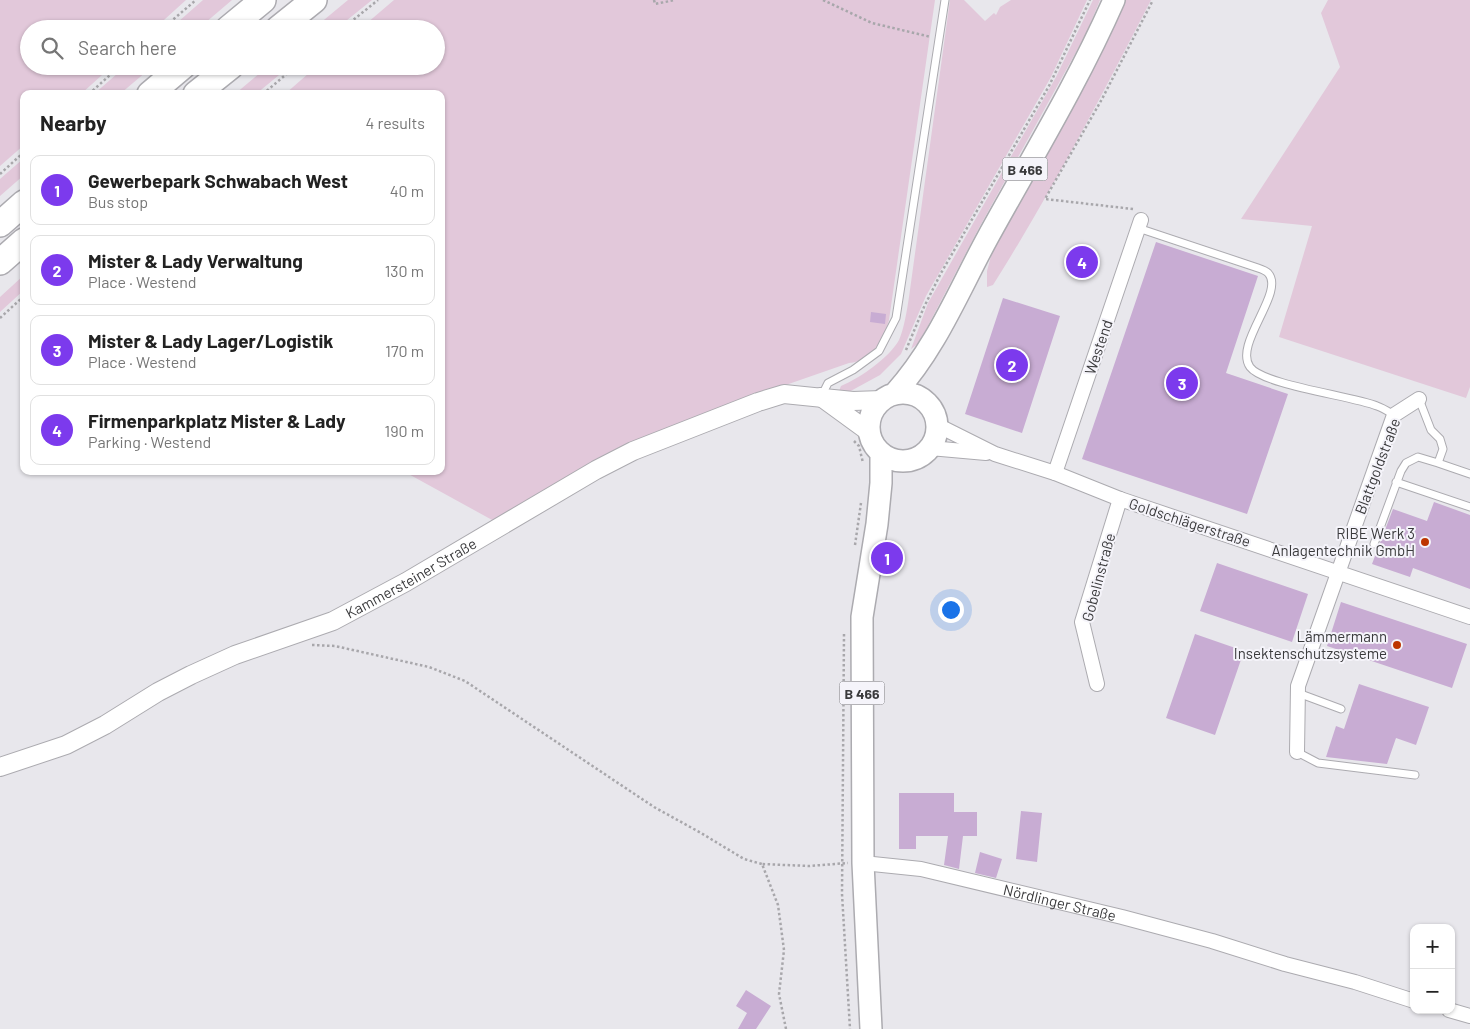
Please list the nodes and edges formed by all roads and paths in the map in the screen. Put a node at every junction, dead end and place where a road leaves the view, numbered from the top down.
1 (196, 0) edge
2 (263, 0) edge
3 (314, 0) edge
4 (378, 0) edge
5 (654, 0) edge
6 (675, 0) edge
7 (824, 0) edge
8 (945, 0) edge
9 (1090, 0) edge
10 (1114, 0) edge
11 (1153, 0) edge
12 (173, 20) edge
13 (239, 20) edge
14 (289, 20) edge
15 (353, 20) edge
16 (939, 39) junction
17 (110, 75) edge
18 (172, 75) edge
19 (220, 75) edge
20 (285, 75) edge
21 (93, 90) edge
22 (155, 90) edge
23 (201, 90) edge
24 (268, 90) edge
25 (20, 156) edge
26 (0, 174) edge
27 (20, 206) edge
28 (0, 224) edge
29 (1140, 224) junction
30 (20, 244) edge
31 (0, 262) edge
32 (20, 300) edge
33 (0, 318) edge
34 (936, 338) junction
35 (905, 352) dead end
36 (821, 397) junction
37 (889, 397) junction
38 (1419, 400) joint
39 (926, 402) junction
40 (1394, 415) junction
41 (937, 425) junction
42 (861, 436) junction
43 (930, 448) junction
44 (881, 453) junction
45 (995, 454) junction
46 (907, 461) junction
47 (1438, 463) junction
48 (864, 466) dead end
49 (1055, 473) junction
50 (1470, 474) edge
51 (1396, 482) junction
52 (1120, 499) junction
53 (861, 500) dead end
54 (1470, 507) edge
55 (877, 524) junction
56 (1374, 544) dead end
57 (854, 552) dead end
58 (1338, 571) junction
59 (1470, 617) edge
60 (844, 633) dead end
61 (292, 636) junction
62 (1098, 684) dead end
63 (1298, 693) junction
64 (1341, 709) dead end
65 (1297, 752) joint
66 (0, 768) edge
67 (1415, 776) dead end
68 (852, 863) junction
69 (762, 864) junction
70 (1410, 1000) edge
71 (1455, 1012) edge
72 (1470, 1016) edge
73 (786, 1029) edge
74 (850, 1029) edge
75 (870, 1029) edge

1 - 12 path
2 - 13 highway
3 - 14 highway
4 - 15 path
5 - 6 path
7 - 16 path
8 - 16 lane
9 - 35 path
10 - 34 main road, B 466
11 - 29 path
16 - 36 lane
17 - 21 path
18 - 22 highway
19 - 23 highway
20 - 24 path
25 - 26 path
27 - 28 highway
29 - 40 lane
29 - 49 street, Westend
30 - 31 highway
32 - 33 path
34 - 37 main road, B 466
34 - 39 main road, B 466
36 - 37 street, Kammersteiner Straße
36 - 42 street
36 - 61 street, Kammersteiner Straße
37 - 39 main road
37 - 42 main road
38 - 40 street, Blattgoldstraße
38 - 47 lane
39 - 41 main road
40 - 58 street, Blattgoldstraße
41 - 43 main road
41 - 45 street, Goldschlägerstraße
42 - 44 main road
42 - 48 path
43 - 45 street, Goldschlägerstraße
43 - 46 main road
44 - 46 main road
44 - 55 main road, B 466
45 - 49 street, Goldschlägerstraße
46 - 55 main road, B 466
47 - 50 lane
47 - 51 lane
49 - 52 street, Goldschlägerstraße
51 - 54 lane
51 - 56 lane
52 - 58 street, Goldschlägerstraße
52 - 62 street, Gobelinstraße
53 - 57 path
55 - 68 main road, B 466
58 - 59 street, Goldschlägerstraße
58 - 63 street, Blattgoldstraße
60 - 68 path
61 - 66 street, Kammersteiner Straße
61 - 69 path
63 - 64 lane
63 - 65 street, Blattgoldstraße
65 - 67 lane
68 - 69 path
68 - 70 street, Nördlinger Straße
68 - 74 path
68 - 75 main road, B 466
69 - 73 path
71 - 72 street

